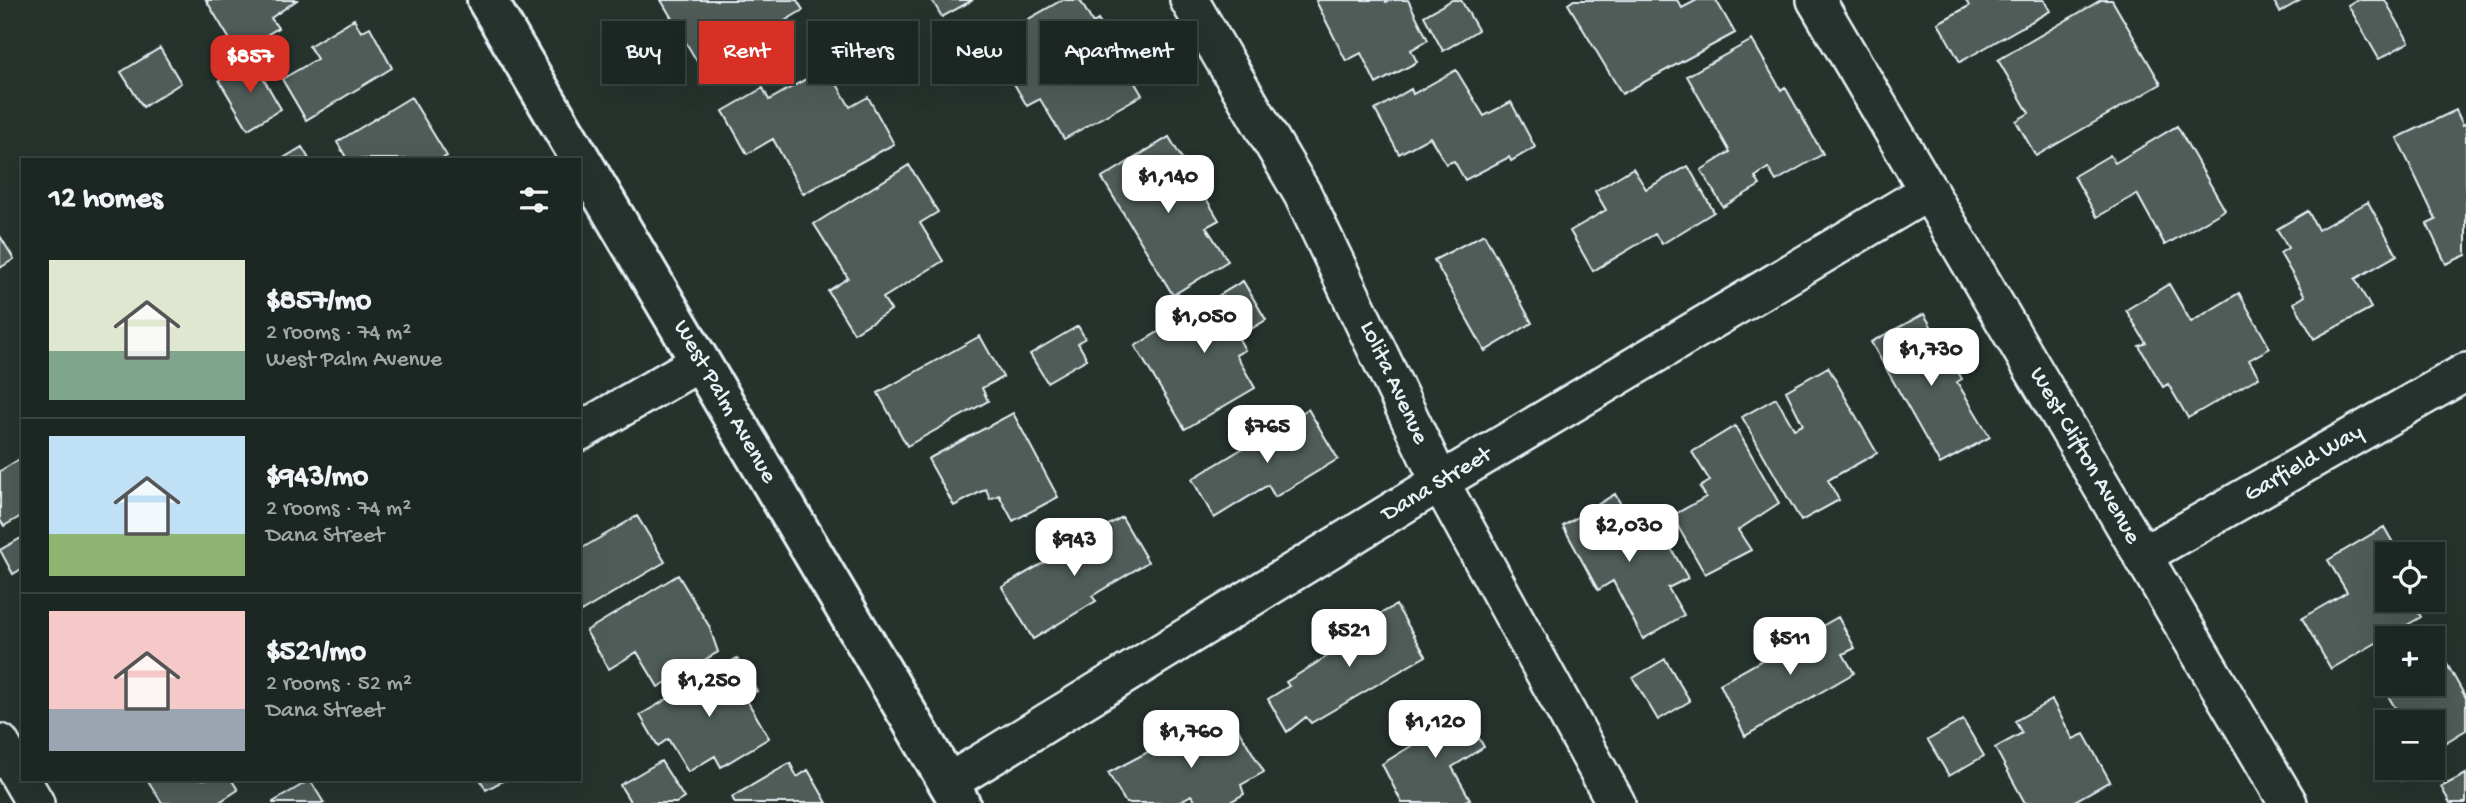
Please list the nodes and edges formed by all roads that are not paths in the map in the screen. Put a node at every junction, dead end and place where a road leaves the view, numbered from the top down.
1 (488, 0) edge
2 (1189, 0) edge
3 (1816, 0) edge
4 (581, 158) edge
5 (581, 159) edge
6 (1929, 191) junction
7 (700, 362) junction
8 (2466, 372) edge
9 (581, 431) edge
10 (1440, 482) junction
11 (2142, 556) junction
12 (8, 755) edge
13 (21, 778) edge
14 (23, 781) edge
15 (954, 793) edge
16 (35, 803) edge
17 (1616, 803) edge
18 (2288, 803) edge

1 - 4 street, West Palm Avenue
2 - 10 street, Lolita Avenue
3 - 6 street, West Clifton Avenue
5 - 7 street, West Palm Avenue
6 - 10 street, Dana Street
6 - 11 street, West Clifton Avenue
7 - 9 street
7 - 15 street, West Palm Avenue
8 - 11 street, Garfield Way
10 - 15 street, Dana Street
10 - 17 street, Lolita Avenue
11 - 18 street, West Clifton Avenue
12 - 13 street
14 - 16 street

